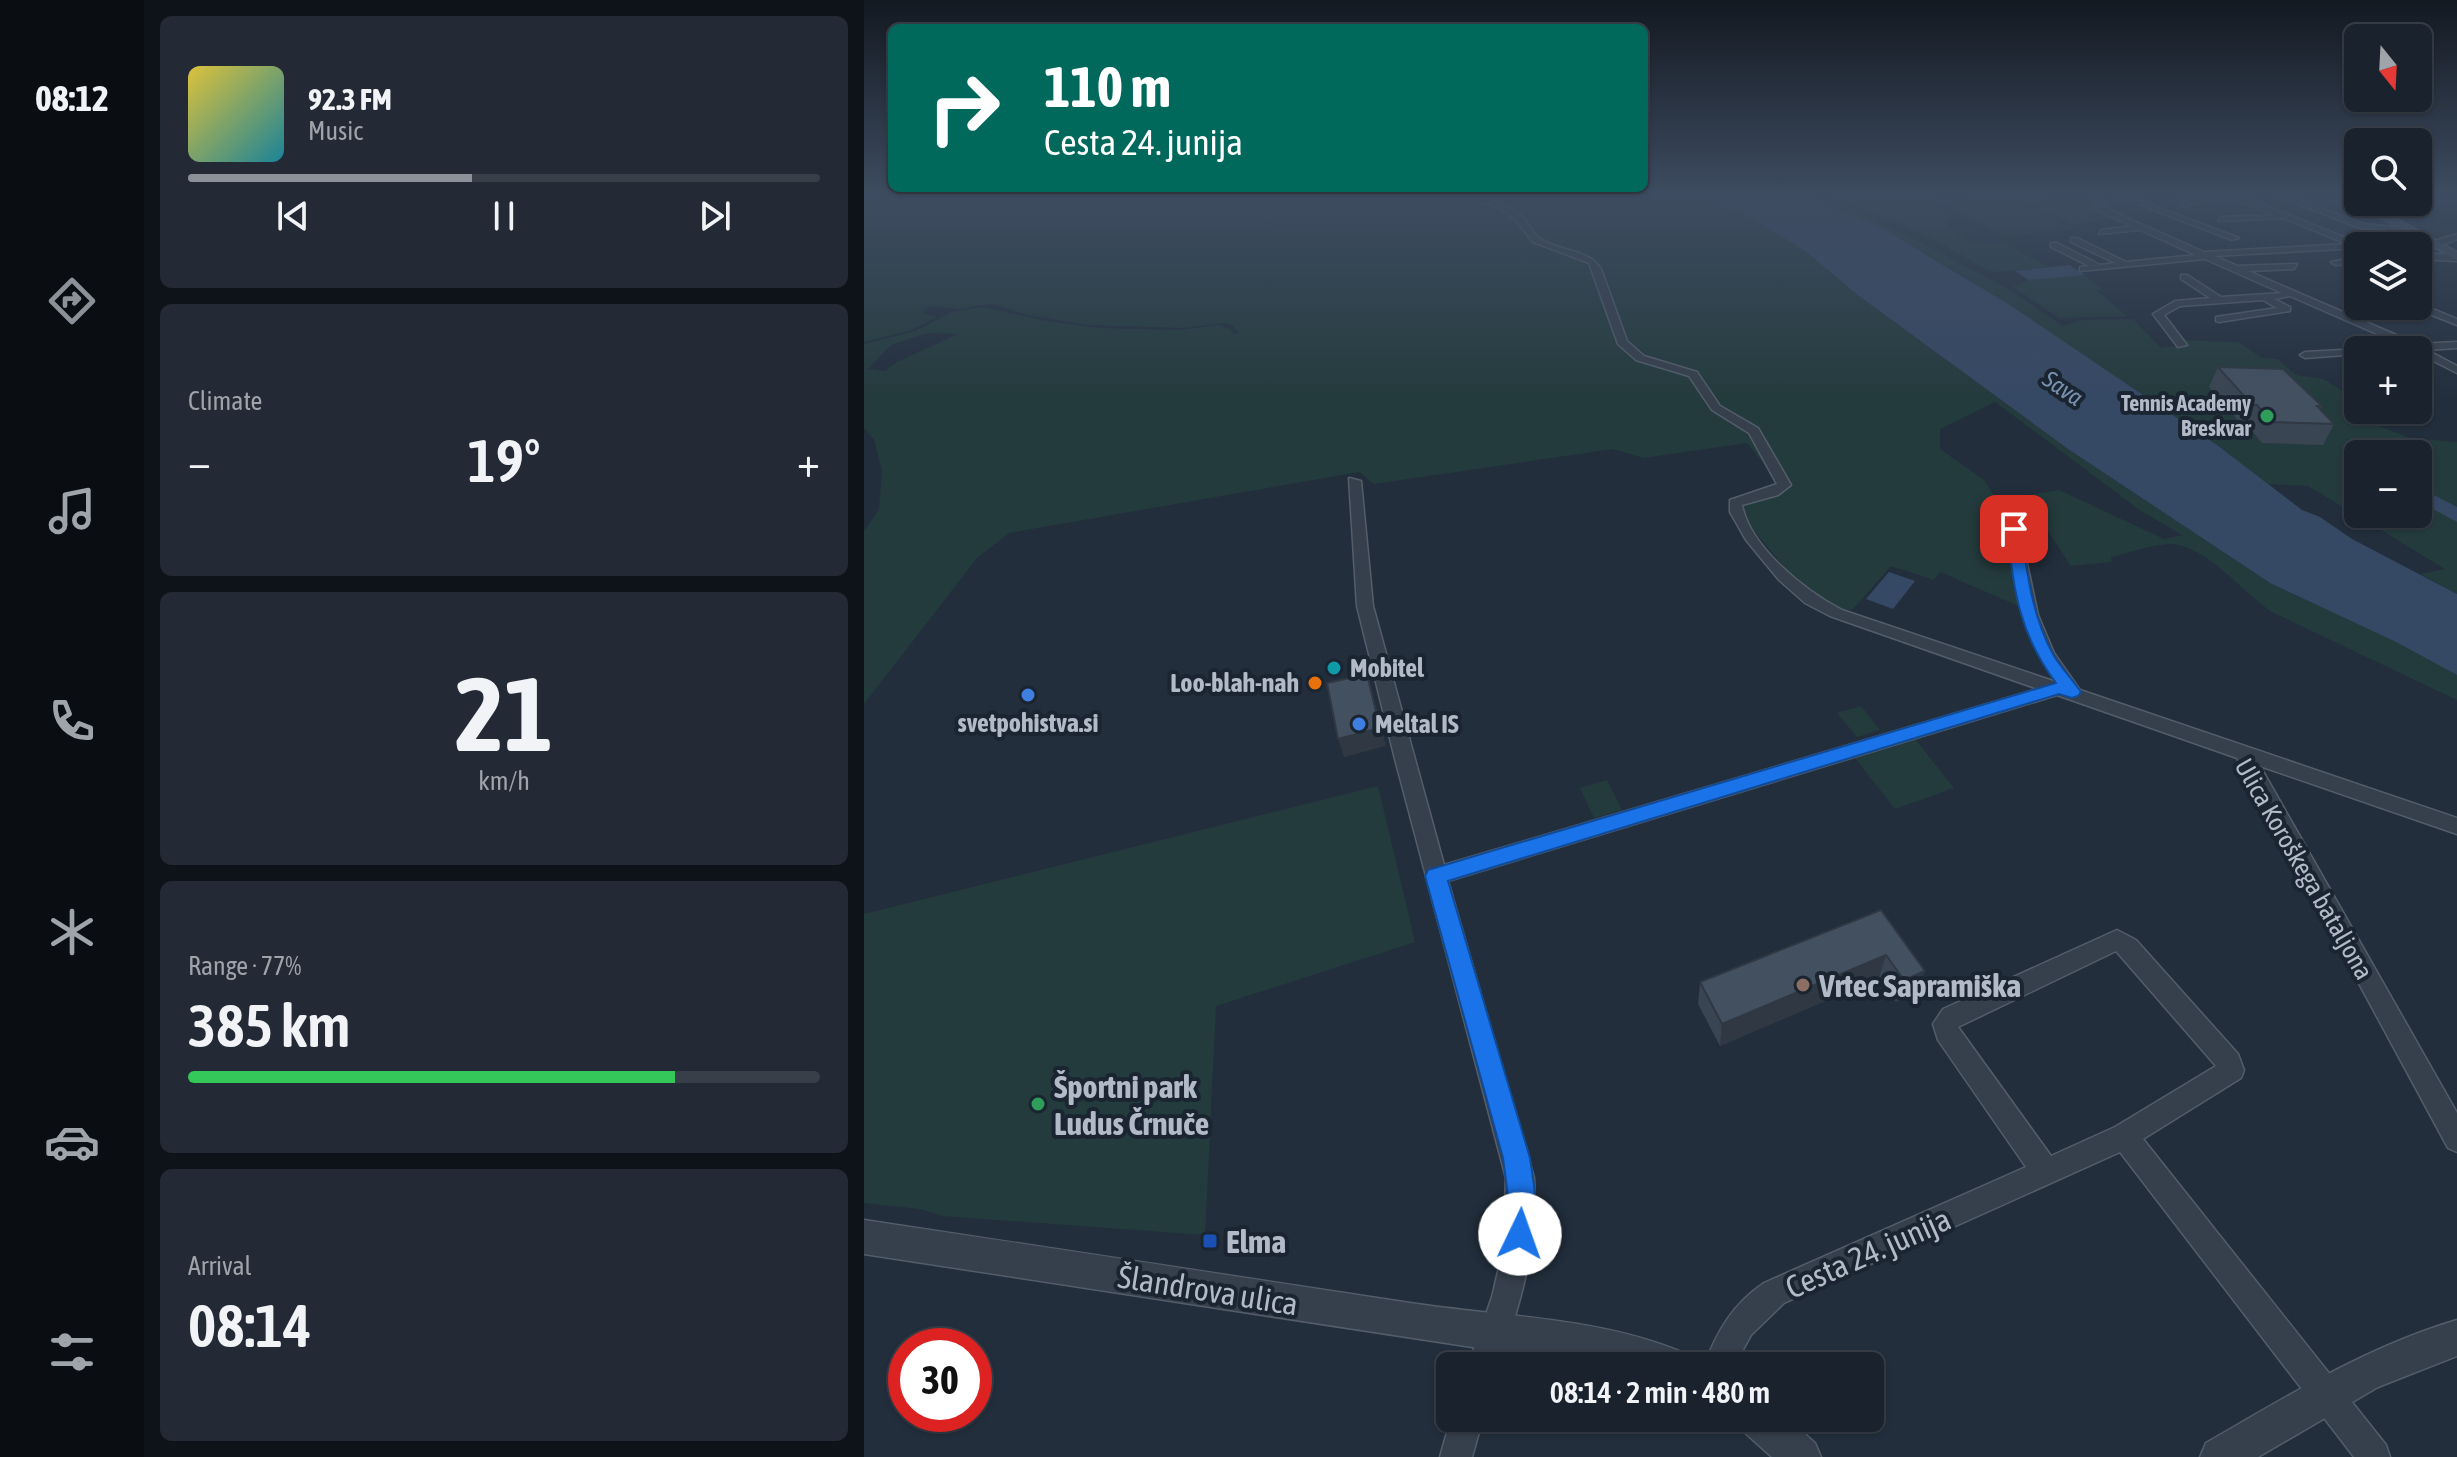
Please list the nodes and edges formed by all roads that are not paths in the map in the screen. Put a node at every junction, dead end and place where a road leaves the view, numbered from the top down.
1 (1593, 263) edge
2 (2090, 263) edge
3 (2122, 263) edge
4 (2142, 263) edge
5 (2220, 263) edge
6 (2126, 265) junction
7 (2294, 266) dead end
8 (2098, 267) junction
9 (2083, 269) dead end
10 (2234, 270) junction
11 (2184, 277) dead end
12 (2289, 294) junction
13 (2264, 297) junction
14 (2221, 301) junction
15 (2432, 312) edge
16 (2219, 319) dead end
17 (2457, 322) edge
18 (2388, 336) edge
19 (2182, 345) dead end
20 (2457, 345) edge
21 (2432, 346) edge
22 (2344, 352) edge
23 (2305, 355) dead end
24 (2432, 357) edge
25 (2457, 370) edge
26 (1354, 481) dead end
27 (2014, 529) dead end
28 (2066, 690) junction
29 (2244, 753) junction
30 (2457, 826) edge
31 (1436, 876) junction
32 (2124, 1136) junction
33 (2457, 1139) edge
34 (2046, 1172) junction
35 (864, 1237) edge
36 (2457, 1338) edge
37 (1489, 1350) edge
38 (1618, 1352) edge
39 (1726, 1352) edge
40 (2326, 1396) junction
41 (1463, 1432) edge
42 (1773, 1432) edge
43 (1456, 1457) edge
44 (1801, 1457) edge
45 (2220, 1457) edge
46 (2374, 1457) edge

1 - 28 street, Ulica Koroškega bataljona
2 - 8 street
3 - 6 street
4 - 6 street
5 - 10 street
6 - 8 street
7 - 10 street
8 - 9 street
10 - 12 street
11 - 14 street
12 - 13 street
12 - 18 street
13 - 14 street
13 - 16 street
14 - 19 street
15 - 17 street
20 - 21 street
22 - 23 street
24 - 25 street
26 - 31 street
27 - 28 street
28 - 29 street, Ulica Koroškega bataljona
28 - 31 street
29 - 30 street
29 - 33 street, Ulica Koroškega bataljona
31 - 37 street
32 - 34 street, Cesta 24. junija
32 - 34 street, Cesta 24. junija
32 - 40 street
34 - 39 street, Cesta 24. junija
35 - 37 street, Šlandrova ulica
36 - 40 street
37 - 38 street, Šlandrova ulica
40 - 45 street
40 - 46 street
41 - 43 street
42 - 44 street

